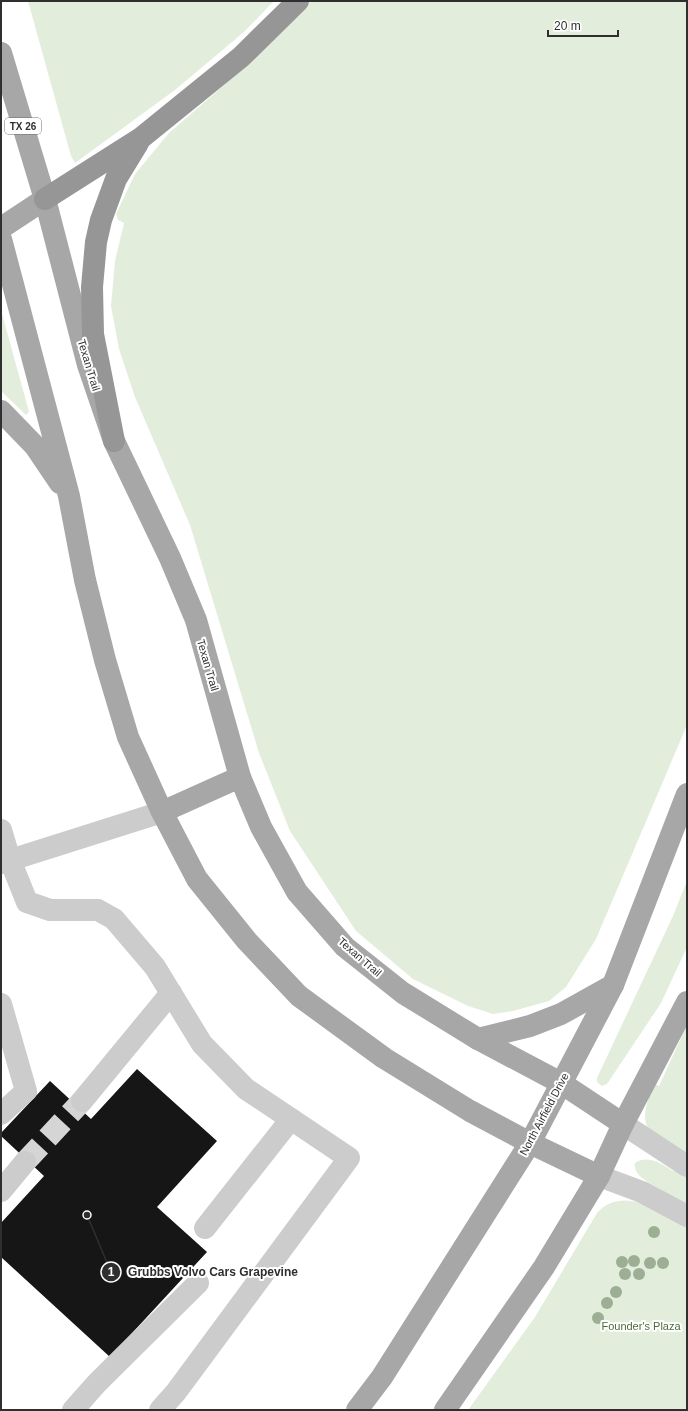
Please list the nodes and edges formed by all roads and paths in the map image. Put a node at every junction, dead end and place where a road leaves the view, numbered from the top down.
1 (298, 1) edge
2 (1, 53) edge
3 (140, 138) junction
4 (45, 199) junction
5 (1, 228) edge
6 (1, 239) edge
7 (1, 411) edge
8 (114, 440) junction
9 (69, 496) junction
10 (240, 777) junction
11 (687, 794) edge
12 (162, 812) junction
13 (1, 830) edge
14 (6, 861) edge
15 (613, 985) junction
16 (171, 993) junction
17 (687, 1002) edge
18 (1, 1004) edge
19 (478, 1039) junction
20 (561, 1083) junction
21 (82, 1101) tunnel mouth
22 (1, 1114) edge
23 (291, 1119) junction
24 (623, 1124) junction
25 (530, 1143) junction
26 (26, 1162) tunnel mouth
27 (687, 1166) edge
28 (599, 1176) junction
29 (1, 1191) edge
30 (687, 1216) edge
31 (206, 1228) dead end
32 (198, 1284) dead end
33 (73, 1410) edge
34 (160, 1410) edge
35 (357, 1410) edge
36 (445, 1410) edge

1 - 3 highway
2 - 4 main road, Texan Trail / TX 26
3 - 4 highway
3 - 8 highway
4 - 5 main road
4 - 8 main road, Texan Trail
6 - 9 main road
7 - 9 main road
8 - 10 main road, Texan Trail
9 - 12 main road
10 - 12 main road
10 - 19 main road, Texan Trail
11 - 15 main road, North Airfield Drive
12 - 14 lane
12 - 25 main road
13 - 14 lane
14 - 16 lane
15 - 19 main road
15 - 20 main road, North Airfield Drive
16 - 21 lane
16 - 23 lane
17 - 24 main road
18 - 22 lane
19 - 20 main road, Texan Trail
20 - 24 main road, Texan Trail
20 - 25 main road, North Airfield Drive
23 - 31 lane
23 - 34 lane
24 - 27 lane
24 - 28 main road
25 - 28 main road
25 - 35 main road, North Airfield Drive
26 - 29 lane
28 - 30 lane
28 - 36 main road
32 - 33 lane

